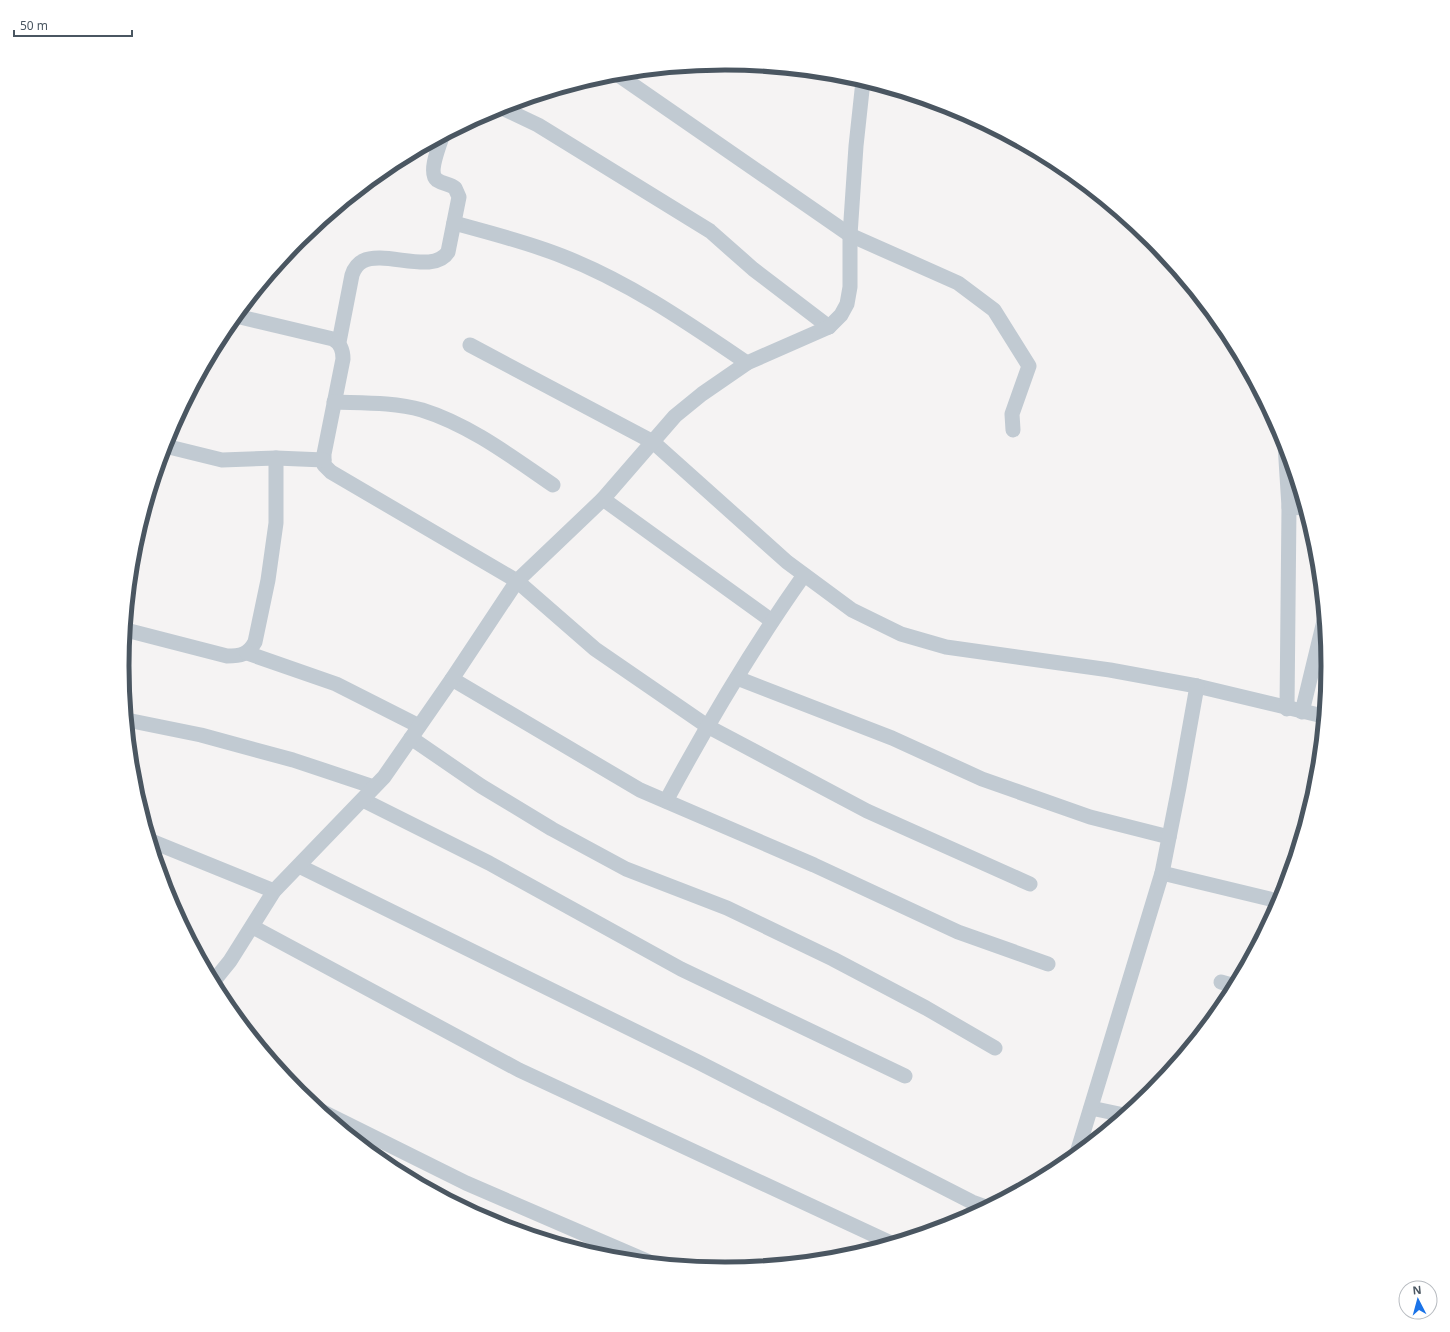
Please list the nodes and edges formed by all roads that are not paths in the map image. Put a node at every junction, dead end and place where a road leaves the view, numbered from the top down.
1 (624, 79) edge
2 (861, 86) edge
3 (509, 111) edge
4 (441, 142) edge
5 (454, 223) junction
6 (850, 235) junction
7 (242, 317) edge
8 (829, 327) junction
9 (339, 342) junction
10 (470, 345) dead end
11 (747, 363) junction
12 (334, 402) junction
13 (1013, 430) dead end
14 (654, 442) junction
15 (171, 447) edge
16 (276, 458) junction
17 (324, 460) junction
18 (1286, 467) edge
19 (553, 485) dead end
20 (603, 499) junction
21 (1289, 507) junction
22 (1300, 508) edge
23 (804, 575) junction
24 (517, 581) junction
25 (772, 621) junction
26 (130, 631) edge
27 (1320, 637) edge
28 (247, 653) junction
29 (737, 678) junction
30 (452, 680) junction
31 (1197, 686) junction
32 (1287, 709) junction
33 (1302, 712) junction
34 (1319, 715) edge
35 (132, 721) edge
36 (419, 726) junction
37 (707, 726) junction
38 (411, 738) junction
39 (374, 787) junction
40 (362, 800) junction
41 (666, 801) junction
42 (1169, 837) junction
43 (157, 844) edge
44 (299, 866) junction
45 (1162, 873) junction
46 (1030, 884) dead end
47 (274, 891) junction
48 (1270, 899) dead end
49 (253, 926) junction
50 (1048, 964) dead end
51 (217, 977) edge
52 (995, 1048) dead end
53 (905, 1076) dead end
54 (1091, 1108) junction
55 (1118, 1114) edge
56 (337, 1118) edge
57 (1079, 1145) edge
58 (980, 1205) edge
59 (885, 1240) edge
60 (632, 1255) edge

1 - 6 street
2 - 6 street
3 - 8 street
4 - 5 street
5 - 9 street
5 - 11 street
6 - 8 street
6 - 13 street
7 - 9 street
8 - 11 street
9 - 12 street
10 - 14 street
11 - 14 street
12 - 17 street
12 - 19 street
14 - 20 street
14 - 23 street
15 - 16 street
16 - 17 street
16 - 28 street
17 - 24 street
18 - 21 street
20 - 24 street
20 - 25 street
21 - 22 street
21 - 32 street
23 - 25 street
23 - 31 street
24 - 30 street
24 - 37 street
25 - 29 street
26 - 28 street
27 - 33 street
28 - 36 street
29 - 37 street
29 - 42 street
30 - 36 street
30 - 41 street
31 - 32 street
31 - 42 street
32 - 33 street
33 - 34 street
35 - 39 street
36 - 38 street
37 - 41 street
37 - 46 street
38 - 39 street
38 - 52 street
39 - 40 street
40 - 44 street
40 - 53 street
41 - 50 street
42 - 45 street
43 - 47 street
44 - 47 street
44 - 58 street
45 - 48 street
45 - 54 street
47 - 49 street
49 - 51 street
49 - 59 street
54 - 55 street
54 - 57 street
56 - 60 street

